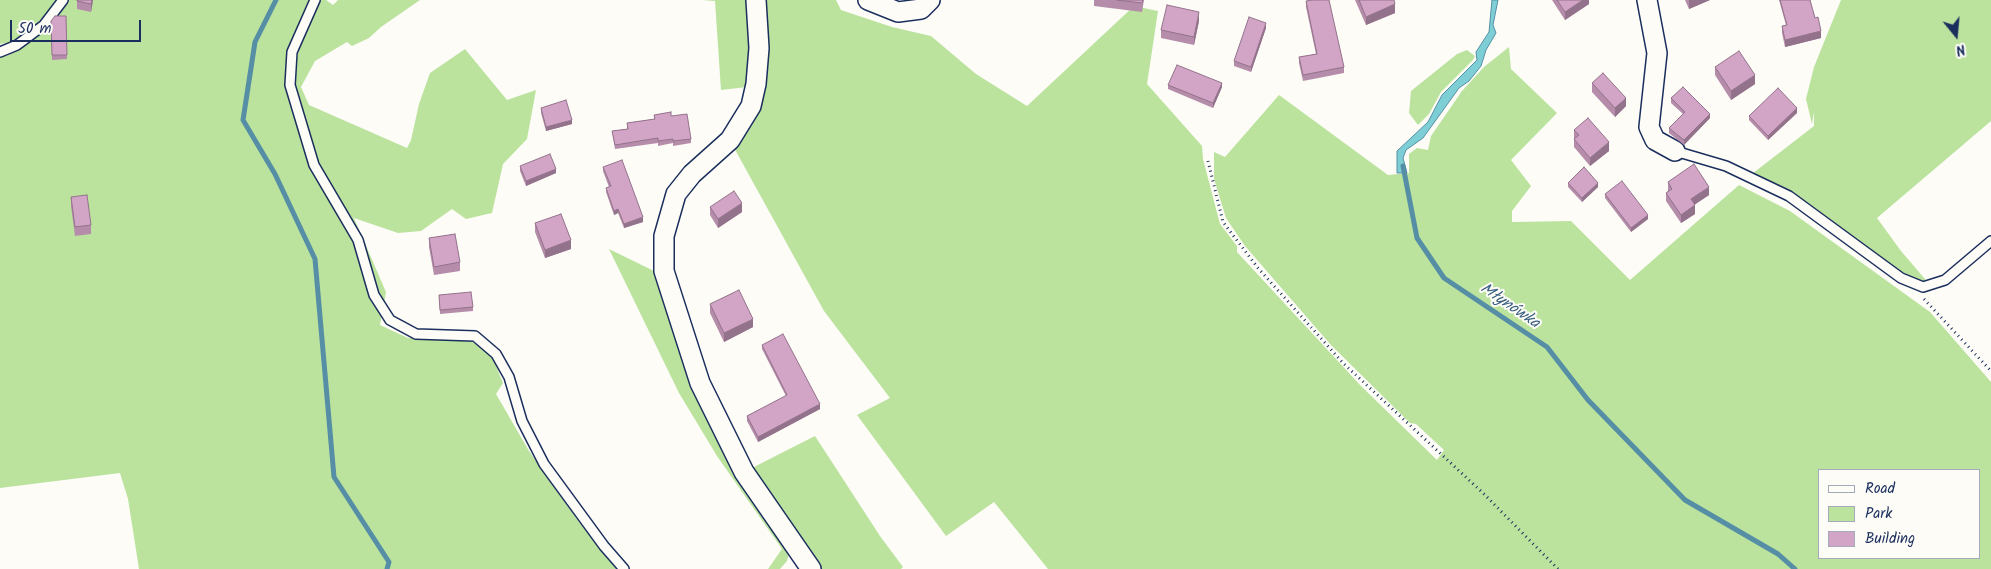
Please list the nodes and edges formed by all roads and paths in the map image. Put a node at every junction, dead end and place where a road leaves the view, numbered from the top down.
1 (63, 0) edge
2 (315, 0) edge
3 (756, 0) edge
4 (868, 0) edge
5 (930, 0) edge
6 (1647, 0) edge
7 (0, 52) edge
8 (1675, 151) joint
9 (1208, 161) dead end
10 (1991, 241) edge
11 (1901, 278) junction
12 (1991, 370) edge
13 (624, 569) edge
14 (811, 569) edge
15 (1558, 569) edge

1 - 7 lane
2 - 13 lane
3 - 14 street
4 - 5 street
6 - 8 street
8 - 11 lane
9 - 15 path
10 - 11 lane
11 - 12 path

